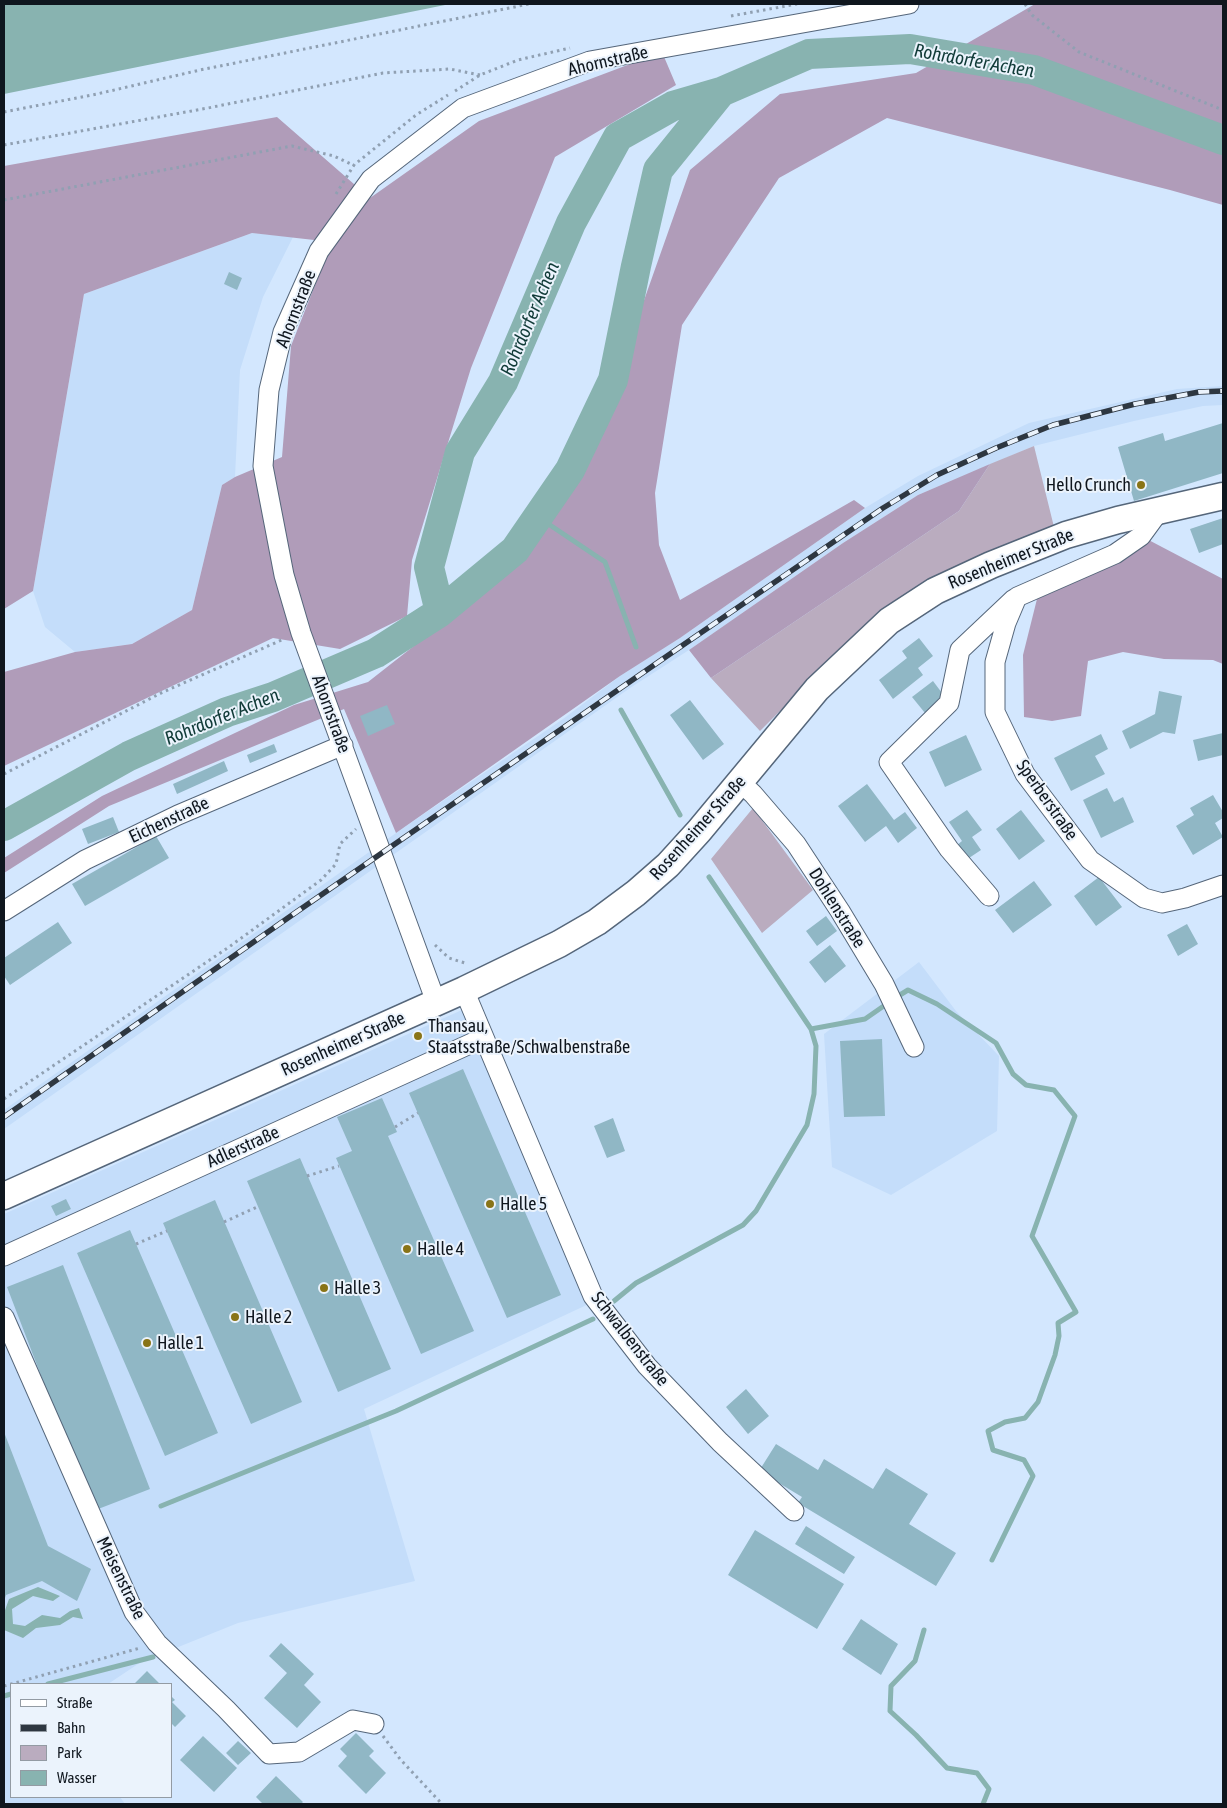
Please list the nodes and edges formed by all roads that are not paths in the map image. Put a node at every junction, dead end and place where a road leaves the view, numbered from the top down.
1 (909, 4) edge
2 (1223, 496) edge
3 (1160, 510) junction
4 (1017, 597) junction
5 (342, 745) junction
6 (740, 782) junction
7 (1223, 885) edge
8 (989, 896) dead end
9 (4, 911) edge
10 (472, 986) junction
11 (436, 1002) junction
12 (483, 1038) junction
13 (914, 1047) dead end
14 (4, 1196) edge
15 (4, 1256) edge
16 (4, 1317) edge
17 (794, 1510) dead end
18 (374, 1724) road end

1 - 5 street, Ahornstraße
2 - 3 main road, Rosenheimer Straße
3 - 4 street
3 - 6 main road, Rosenheimer Straße
4 - 7 street, Sperberstraße
4 - 8 street
5 - 9 street, Eichenstraße
5 - 11 street, Ahornstraße
6 - 10 main road, Rosenheimer Straße
6 - 13 street, Dohlenstraße
10 - 11 main road, Rosenheimer Straße
10 - 12 street, Schwalbenstraße
11 - 14 main road, Rosenheimer Straße
12 - 15 street, Adlerstraße
12 - 17 street, Schwalbenstraße
16 - 18 street, Meisenstraße

